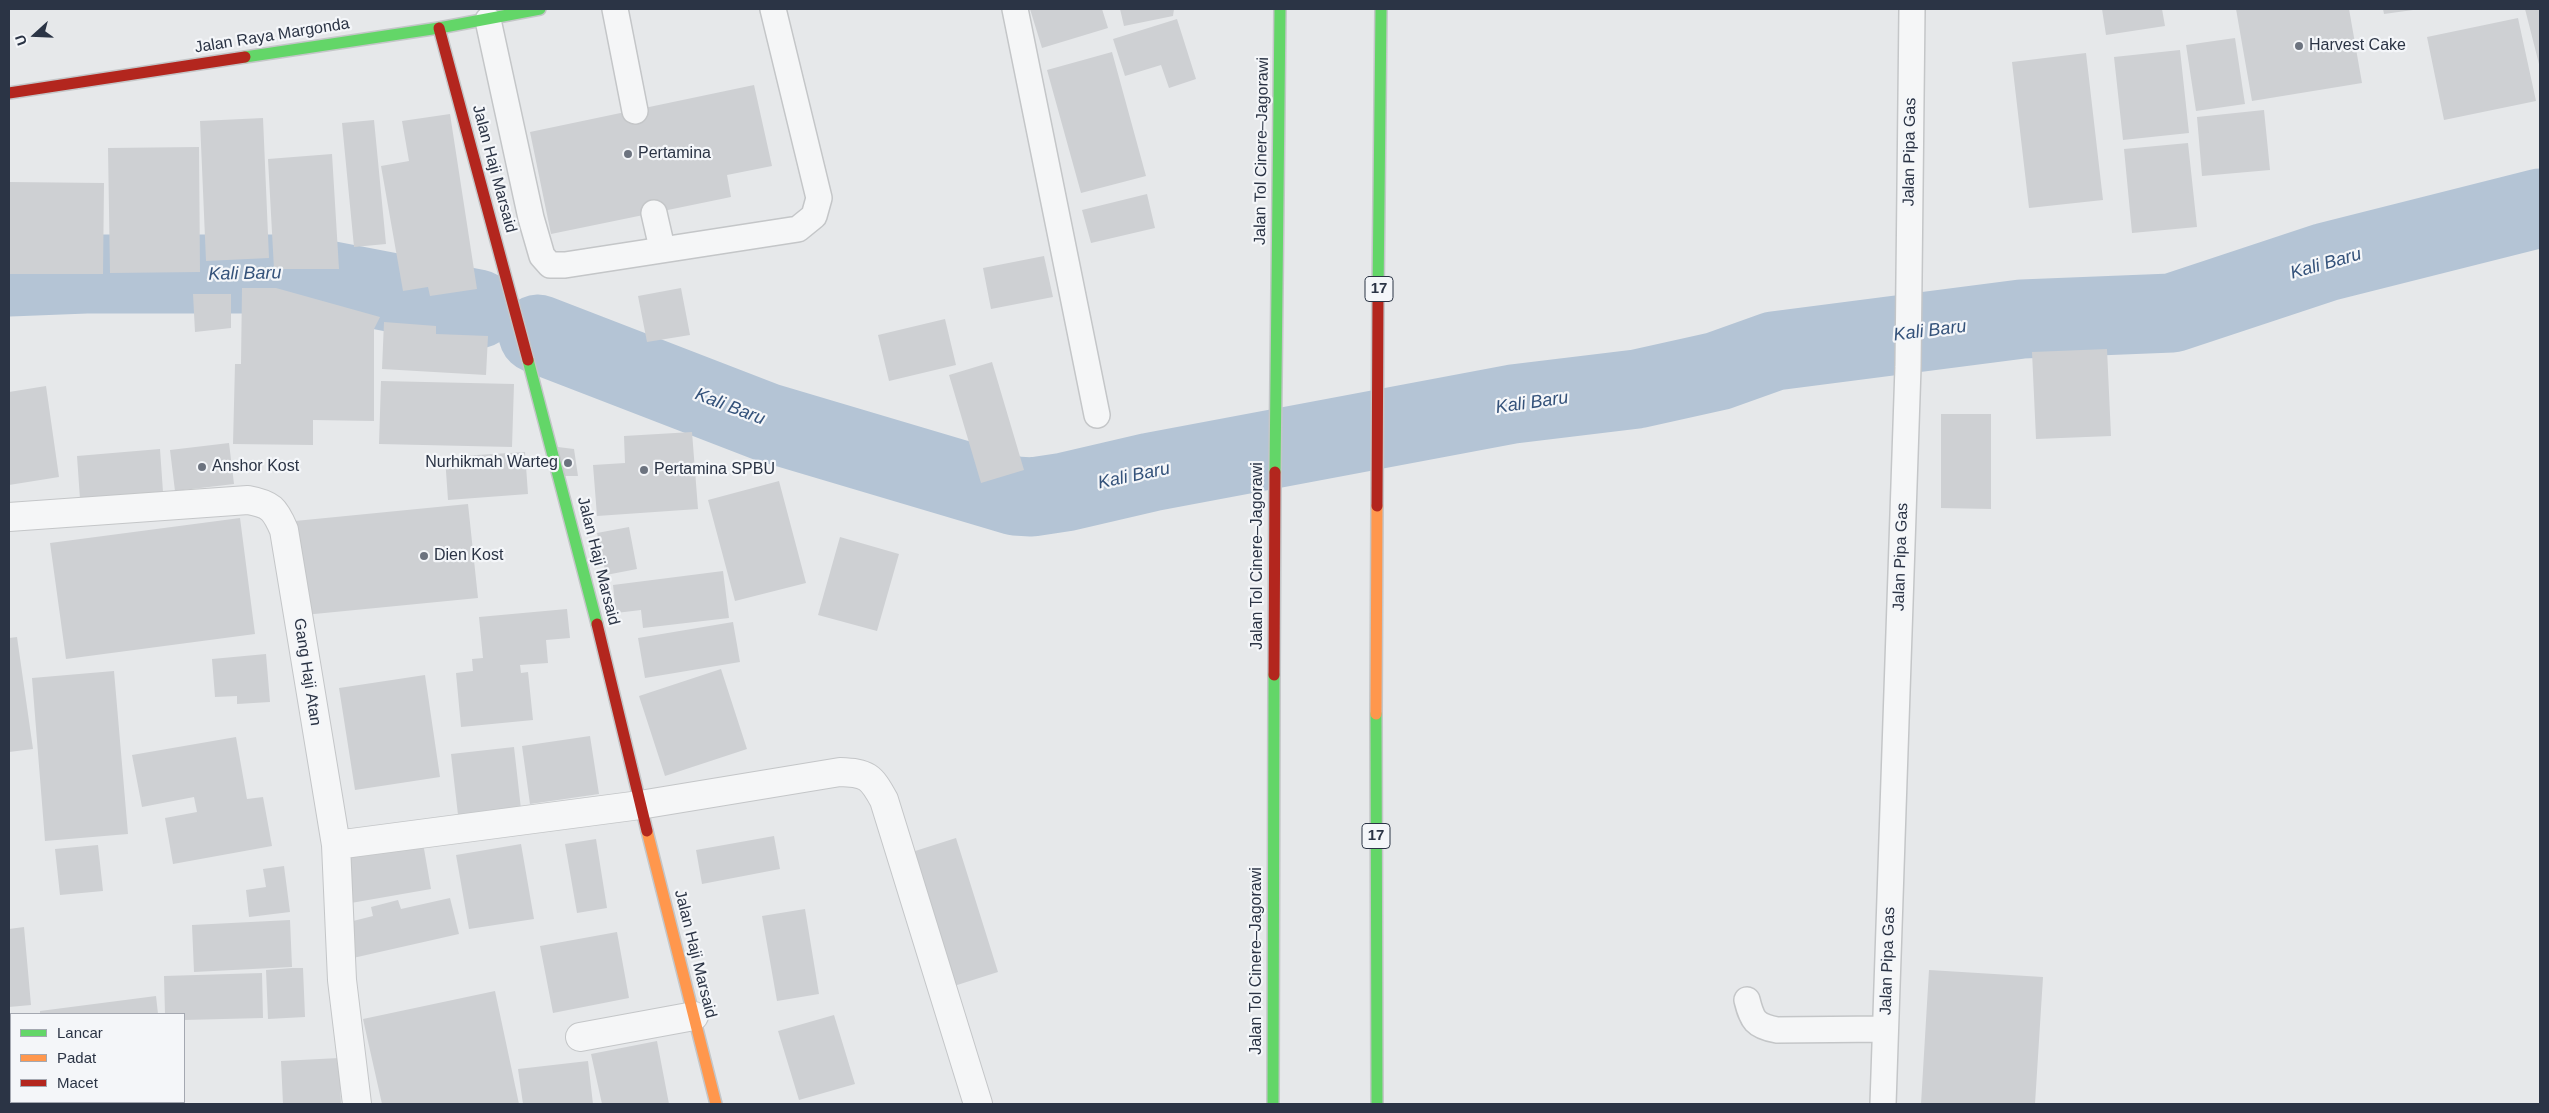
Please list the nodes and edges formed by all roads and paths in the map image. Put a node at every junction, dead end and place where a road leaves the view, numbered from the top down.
1 (540, 9) edge
2 (616, 9) edge
3 (773, 9) edge
4 (1015, 9) edge
5 (1280, 9) edge
6 (1381, 9) edge
7 (1912, 9) edge
8 (488, 20) junction
9 (439, 28) junction
10 (9, 94) edge
11 (635, 111) dead end
12 (654, 212) dead end
13 (662, 248) junction
14 (1097, 415) dead end
15 (9, 517) edge
16 (640, 806) junction
17 (336, 845) junction
18 (1747, 1000) dead end
19 (694, 1016) junction
20 (1885, 1028) junction
21 (580, 1037) dead end
22 (357, 1104) edge
23 (716, 1104) edge
24 (978, 1104) edge
25 (1273, 1104) edge
26 (1376, 1104) edge
27 (1883, 1104) edge

1 - 8 main road, Jalan Raya Margonda
2 - 11 lane
3 - 13 lane
4 - 14 lane
5 - 25 main road, Jalan Tol Cinere–Jagorawi
6 - 26 main road, 17
7 - 20 lane, Jalan Pipa Gas
8 - 9 main road, Jalan Raya Margonda
8 - 13 lane
9 - 10 main road, Jalan Raya Margonda
9 - 16 main road, Jalan Haji Marsaid
12 - 13 lane
15 - 17 street, Gang Haji Atan
16 - 17 street
16 - 19 main road, Jalan Haji Marsaid
16 - 24 street
17 - 22 street, Gang Haji Atan
18 - 20 lane
19 - 21 street
19 - 23 main road, Jalan Haji Marsaid
20 - 27 lane, Jalan Pipa Gas

